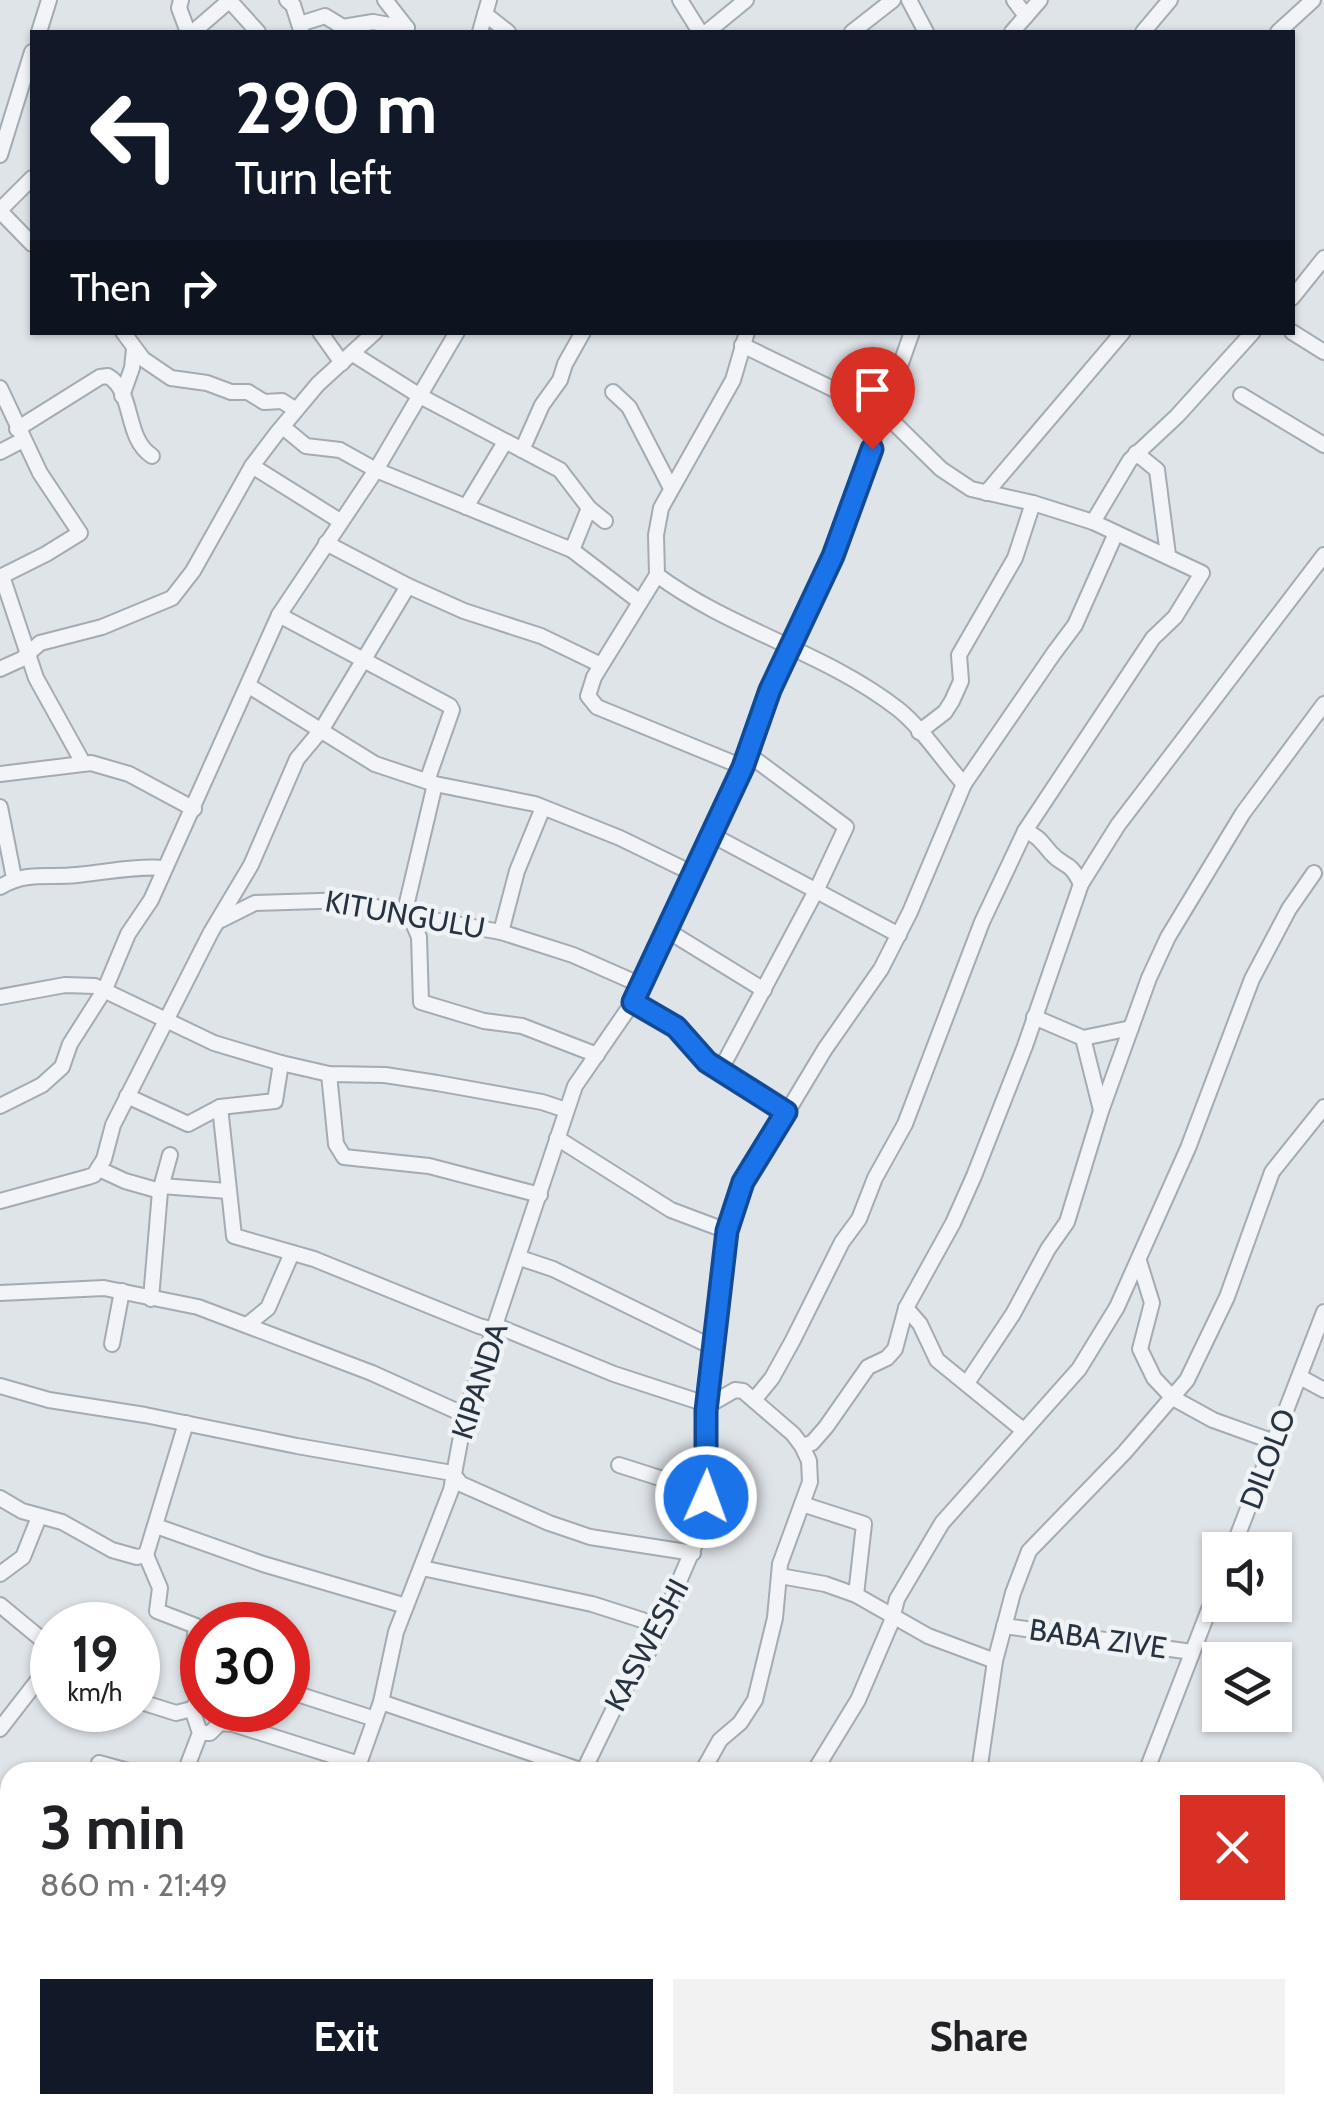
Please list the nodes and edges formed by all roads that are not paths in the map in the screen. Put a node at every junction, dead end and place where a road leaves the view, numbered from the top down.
1 (49, 0) edge
2 (181, 0) edge
3 (230, 0) edge
4 (288, 0) edge
5 (385, 0) edge
6 (680, 0) edge
7 (746, 0) edge
8 (892, 0) edge
9 (909, 0) edge
10 (1014, 0) edge
11 (1040, 0) edge
12 (1170, 0) edge
13 (1313, 0) edge
14 (487, 7) edge
15 (1026, 16) junction
16 (300, 28) edge
17 (40, 30) edge
18 (190, 30) edge
19 (193, 30) edge
20 (256, 30) edge
21 (409, 30) edge
22 (506, 30) edge
23 (702, 30) edge
24 (706, 30) edge
25 (854, 30) edge
26 (925, 30) edge
27 (1014, 30) edge
28 (1145, 30) edge
29 (1280, 30) edge
30 (30, 58) edge
31 (0, 156) edge
32 (30, 180) edge
33 (0, 210) edge
34 (30, 242) edge
35 (1324, 258) edge
36 (1295, 294) edge
37 (1295, 334) edge
38 (125, 335) edge
39 (323, 335) edge
40 (372, 335) edge
41 (454, 335) edge
42 (582, 335) edge
43 (911, 335) edge
44 (1120, 335) edge
45 (1250, 335) edge
46 (745, 339) edge
47 (134, 349) junction
48 (1324, 352) edge
49 (347, 358) junction
50 (0, 388) edge
51 (613, 392) dead end
52 (1241, 395) dead end
53 (122, 396) junction
54 (420, 396) junction
55 (296, 410) junction
56 (885, 414) junction
57 (283, 427) junction
58 (20, 434) junction
59 (505, 442) junction
60 (1324, 446) edge
61 (522, 450) junction
62 (0, 452) edge
63 (1136, 453) junction
64 (152, 456) dead end
65 (252, 466) junction
66 (376, 470) junction
67 (672, 488) junction
68 (986, 493) junction
69 (1033, 503) junction
70 (466, 507) junction
71 (589, 508) junction
72 (340, 521) junction
73 (605, 521) dead end
74 (1093, 522) junction
75 (1116, 534) junction
76 (326, 543) junction
77 (572, 550) junction
78 (1168, 555) junction
79 (1324, 555) edge
80 (657, 575) junction
81 (408, 586) junction
82 (640, 602) junction
83 (279, 615) junction
84 (790, 649) junction
85 (28, 654) junction
86 (364, 662) junction
87 (601, 665) junction
88 (0, 669) edge
89 (250, 686) junction
90 (1324, 704) edge
91 (322, 729) junction
92 (919, 732) junction
93 (82, 761) junction
94 (745, 761) junction
95 (0, 774) edge
96 (431, 783) junction
97 (964, 784) junction
98 (0, 807) edge
99 (194, 809) junction
100 (542, 810) junction
101 (1025, 831) junction
102 (712, 835) junction
103 (165, 868) junction
104 (1314, 872) dead end
105 (694, 874) junction
106 (14, 878) junction
107 (1081, 884) junction
108 (0, 887) edge
109 (817, 889) junction
110 (234, 896) junction
111 (250, 905) junction
112 (676, 914) junction
113 (407, 916) junction
114 (222, 920) junction
115 (668, 931) junction
116 (501, 932) junction
117 (899, 935) junction
118 (690, 944) junction
119 (640, 985) junction
120 (104, 989) junction
121 (764, 990) junction
122 (0, 997) edge
123 (633, 1002) junction
124 (1034, 1016) junction
125 (164, 1021) junction
126 (1131, 1028) junction
127 (1083, 1038) junction
128 (597, 1055) junction
129 (282, 1062) junction
130 (721, 1068) junction
131 (330, 1074) junction
132 (128, 1096) junction
133 (0, 1106) edge
134 (220, 1107) junction
135 (1324, 1107) edge
136 (566, 1110) junction
137 (1101, 1111) junction
138 (786, 1112) junction
139 (557, 1138) junction
140 (170, 1155) dead end
141 (99, 1169) junction
142 (160, 1188) junction
143 (228, 1191) junction
144 (540, 1195) junction
145 (0, 1202) edge
146 (727, 1231) junction
147 (292, 1253) junction
148 (520, 1258) junction
149 (1139, 1261) junction
150 (122, 1291) junction
151 (0, 1293) edge
152 (151, 1299) junction
153 (906, 1308) junction
154 (1324, 1312) edge
155 (247, 1325) junction
156 (497, 1326) junction
157 (112, 1344) dead end
158 (712, 1348) junction
159 (710, 1375) junction
160 (1300, 1377) junction
161 (967, 1383) junction
162 (0, 1386) edge
163 (735, 1390) junction
164 (1324, 1390) edge
165 (1173, 1398) junction
166 (754, 1400) junction
167 (708, 1404) junction
168 (465, 1415) junction
169 (186, 1423) junction
170 (1023, 1430) junction
171 (1274, 1442) junction
172 (802, 1446) junction
173 (618, 1465) dead end
174 (452, 1473) junction
175 (707, 1486) junction
176 (0, 1498) edge
177 (802, 1504) junction
178 (39, 1517) junction
179 (156, 1526) junction
180 (1239, 1532) edge
181 (693, 1553) junction
182 (146, 1555) junction
183 (422, 1568) junction
184 (0, 1574) edge
185 (780, 1576) junction
186 (856, 1595) junction
187 (0, 1606) edge
188 (406, 1606) junction
189 (893, 1617) junction
190 (180, 1619) edge
191 (1204, 1622) edge
192 (1004, 1626) junction
193 (30, 1630) edge
194 (658, 1630) junction
195 (1192, 1652) junction
196 (995, 1661) junction
197 (30, 1690) edge
198 (310, 1698) edge
199 (381, 1702) junction
200 (376, 1719) junction
201 (0, 1729) edge
202 (200, 1733) joint
203 (189, 1762) edge
204 (341, 1762) edge
205 (360, 1762) edge
206 (554, 1762) edge
207 (588, 1762) edge
208 (708, 1762) edge
209 (820, 1762) edge
210 (980, 1762) edge
211 (1150, 1762) edge

1 - 17 street
2 - 18 street
3 - 19 street
3 - 20 street
4 - 16 street
5 - 21 street
6 - 23 street
7 - 24 street
8 - 25 street
9 - 26 street
10 - 15 street
11 - 15 street
12 - 28 street
13 - 29 street
14 - 22 street
15 - 27 street
16 - 21 street
30 - 31 street
32 - 33 street
33 - 34 street
35 - 36 street
37 - 48 street
38 - 47 street
39 - 49 street
40 - 49 street
41 - 54 street
42 - 61 street
43 - 56 street, KIPANDA
44 - 68 street
45 - 63 street
46 - 56 street
46 - 67 street
47 - 53 street
47 - 55 street
49 - 54 street
49 - 55 street
50 - 58 street
51 - 67 street
52 - 60 street
53 - 58 street
53 - 64 street
54 - 59 street
54 - 66 street
55 - 57 street
56 - 68 street
56 - 84 street, KIPANDA
57 - 65 street
57 - 66 street
58 - 62 street
58 - 85 street
59 - 61 street
59 - 70 street
61 - 71 street
63 - 74 street
63 - 78 street
65 - 72 street
65 - 85 street
66 - 70 street
66 - 72 street
67 - 80 street
68 - 69 street
69 - 74 street
69 - 92 street
70 - 77 street
71 - 73 street
71 - 77 street
72 - 76 street
74 - 75 street
75 - 78 street
75 - 97 street, KASWESHI
76 - 81 street
76 - 83 street
77 - 82 street
78 - 101 street
79 - 107 street
80 - 82 street
80 - 84 street
81 - 86 street
81 - 87 street
82 - 87 street
83 - 86 street
83 - 89 street
84 - 92 street
84 - 94 street, KIPANDA
85 - 88 street
85 - 93 street
86 - 91 street
86 - 96 street
87 - 94 street
89 - 91 street
89 - 99 street
90 - 126 street
91 - 96 street
91 - 110 street
92 - 97 street
93 - 95 street
93 - 99 street
94 - 102 street, KIPANDA
94 - 109 street
96 - 100 street
96 - 113 street
97 - 117 street, KASWESHI
98 - 106 street
99 - 103 street
100 - 105 street
100 - 116 street
101 - 107 street
101 - 166 street
102 - 105 street, KIPANDA
102 - 109 street
103 - 106 street
103 - 120 street
104 - 149 street
105 - 112 street, KIPANDA
106 - 108 street
107 - 124 street
109 - 117 street
109 - 121 street
110 - 111 street
110 - 114 street
111 - 113 street, KITUNGULU
111 - 114 street, KITUNGULU
112 - 115 street, KIPANDA
112 - 118 street
113 - 116 street, KITUNGULU
113 - 128 street
114 - 125 street, KITUNGULU
115 - 118 street
115 - 119 street, KIPANDA
116 - 119 street, KITUNGULU
117 - 138 street, KASWESHI
118 - 121 street
119 - 123 street, KIPANDA
120 - 122 street
120 - 125 street
120 - 133 street
121 - 130 street
123 - 128 street, KIPANDA
123 - 130 street
124 - 127 street
124 - 153 street
125 - 129 street
125 - 132 street, KITUNGULU
126 - 127 street
126 - 137 street
127 - 137 street
128 - 136 street, KIPANDA
129 - 131 street
129 - 134 street
130 - 138 street
131 - 136 street
131 - 144 street
132 - 134 street
132 - 141 street, KITUNGULU
134 - 143 street
135 - 165 street
136 - 139 street, KIPANDA
137 - 161 street
138 - 146 street, KASWESHI
139 - 144 street, KIPANDA
139 - 146 street
140 - 142 street
141 - 142 street
141 - 145 street
142 - 143 street
142 - 152 street
143 - 147 street
144 - 148 street, KIPANDA
146 - 158 street, KASWESHI
147 - 155 street
147 - 156 street
148 - 156 street, KIPANDA
148 - 158 street
149 - 165 street
149 - 170 street
150 - 151 street
150 - 152 street
150 - 157 street
152 - 155 street
153 - 161 street
153 - 172 street
154 - 160 street, DILOLO
155 - 168 street
156 - 167 street
156 - 168 street, KIPANDA
158 - 159 street, KASWESHI
159 - 163 street
159 - 167 street, KASWESHI
160 - 164 street
160 - 171 street, DILOLO
161 - 170 street
162 - 169 street
163 - 166 street
163 - 167 street
165 - 171 street
165 - 192 street
166 - 172 street
167 - 175 street, KASWESHI
168 - 174 street, KIPANDA
169 - 174 street
169 - 179 street
170 - 189 street
171 - 180 street, DILOLO
172 - 177 street
173 - 175 street
174 - 181 street
174 - 183 street, KIPANDA
175 - 181 street, KASWESHI
176 - 178 street
177 - 185 street
177 - 186 street
178 - 182 street
178 - 184 street
179 - 182 street
179 - 188 street
181 - 194 street, KASWESHI
182 - 190 street
183 - 188 street, KIPANDA
183 - 194 street
185 - 186 street, BABA ZIVE
185 - 208 street
186 - 189 street, BABA ZIVE
187 - 193 street
188 - 199 street, KIPANDA
189 - 196 street, BABA ZIVE
189 - 209 street
191 - 195 street
192 - 195 street, BABA ZIVE
192 - 196 street
194 - 207 street, KASWESHI
195 - 211 street
196 - 210 street
197 - 201 street
198 - 200 street
199 - 200 street, KIPANDA
199 - 206 street
200 - 205 street, KIPANDA
202 - 203 street
202 - 204 street

